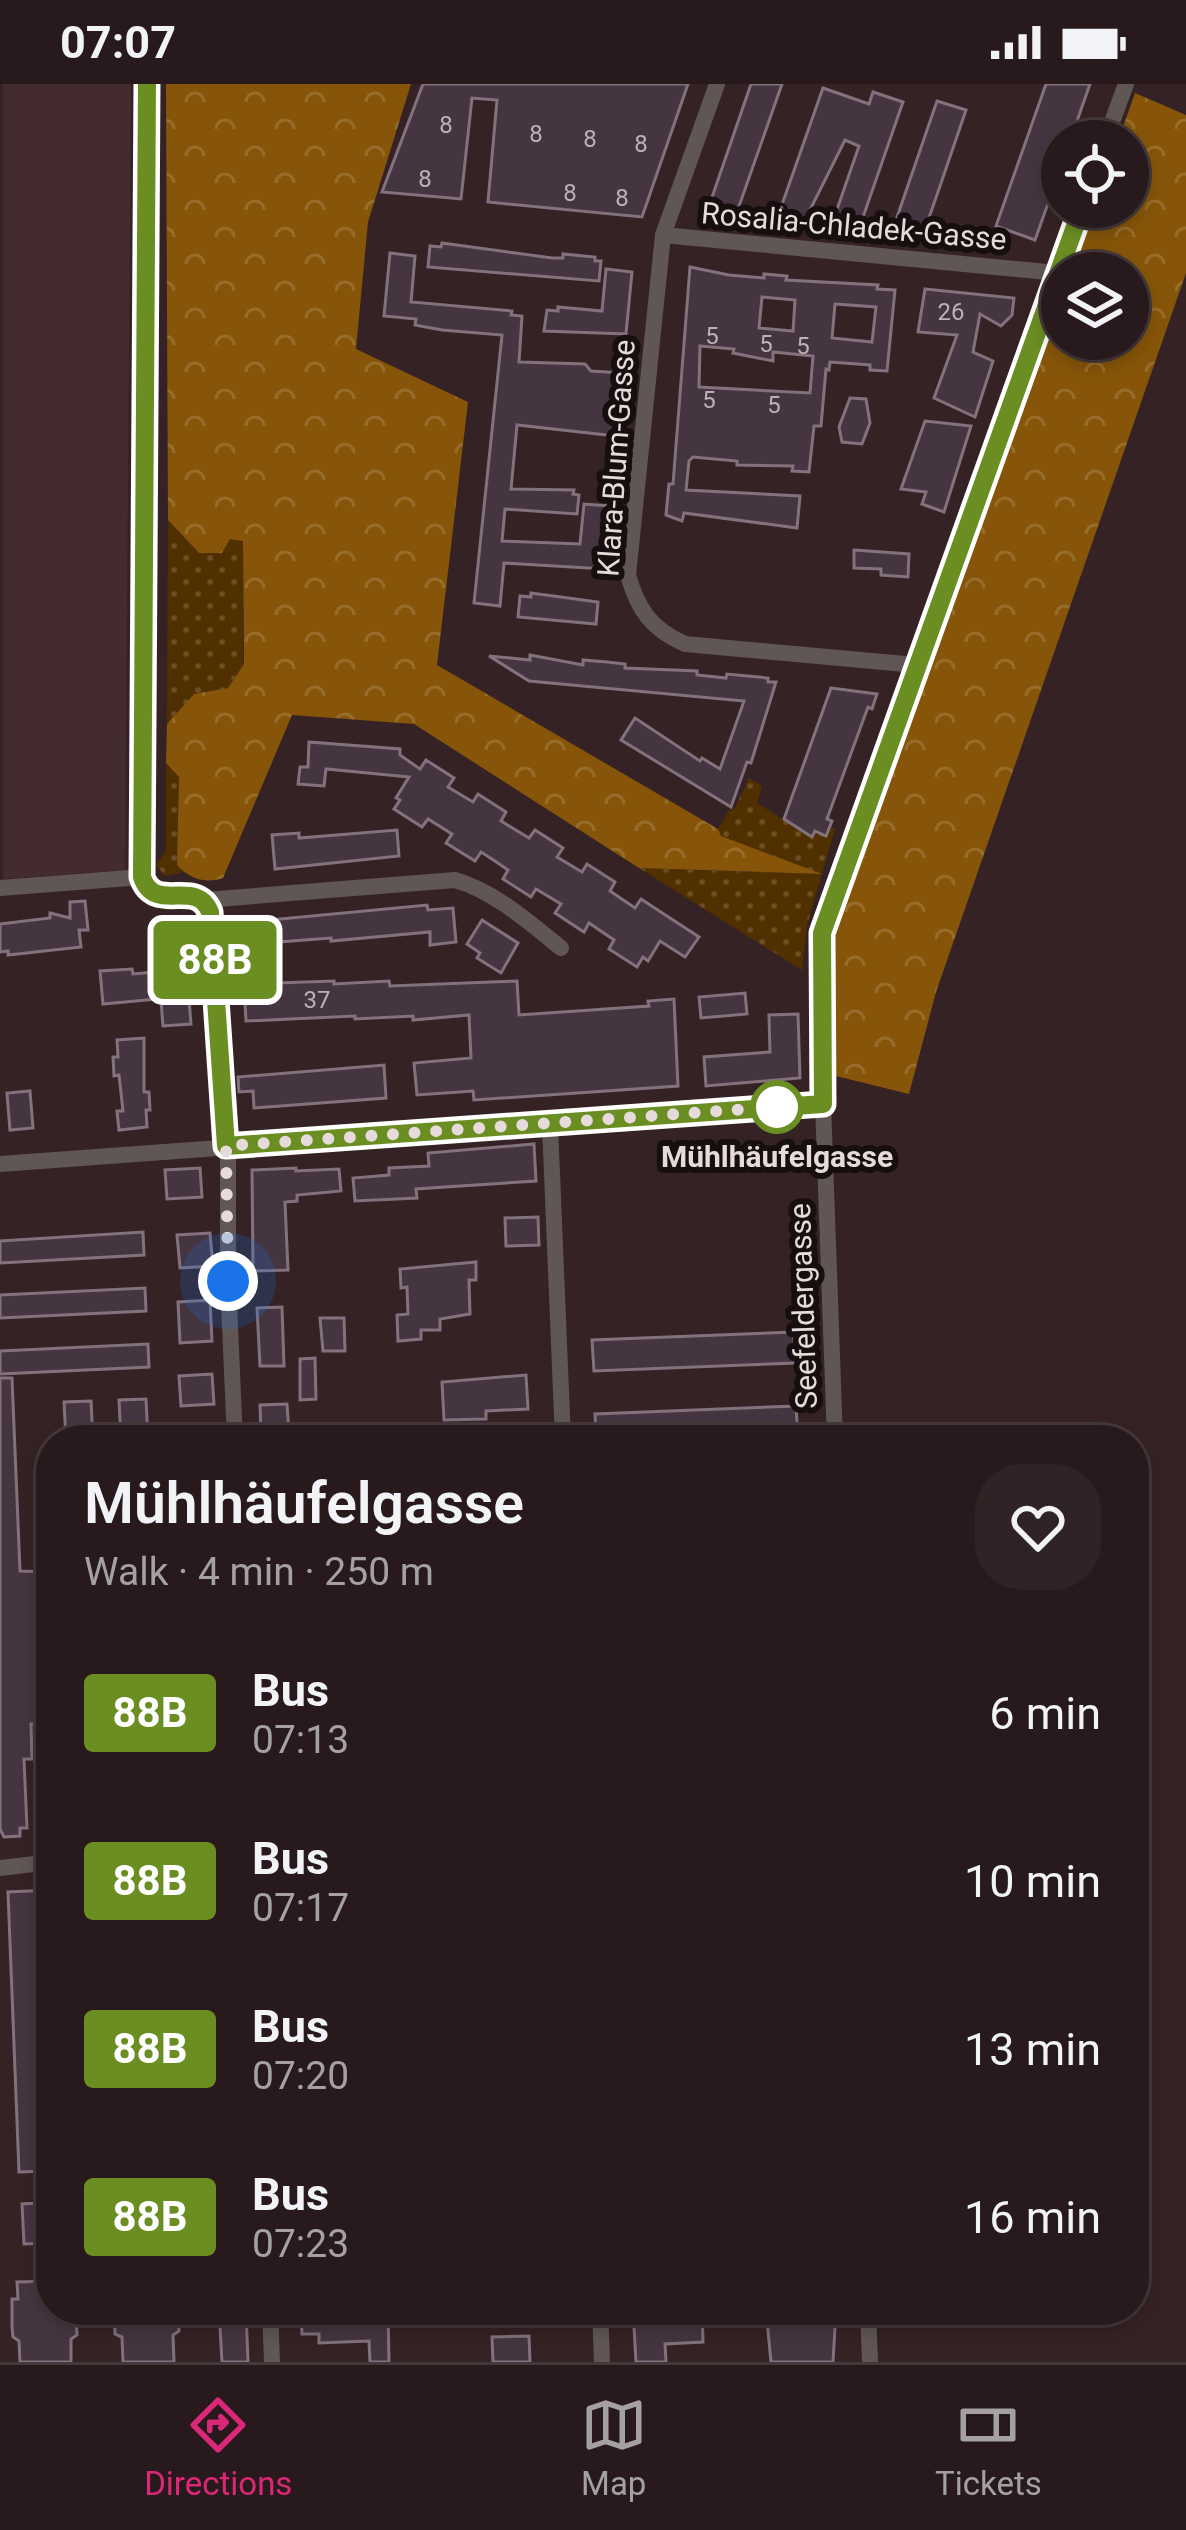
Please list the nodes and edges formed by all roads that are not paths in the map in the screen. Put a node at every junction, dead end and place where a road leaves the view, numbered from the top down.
1 (147, 84) edge
2 (717, 84) edge
3 (1126, 84) edge
4 (1113, 120) edge
5 (663, 235) junction
6 (1041, 271) edge
7 (1041, 317) edge
8 (916, 664) junction
9 (142, 877) junction
10 (0, 888) edge
11 (205, 901) junction
12 (561, 948) dead end
13 (823, 1104) junction
14 (550, 1124) junction
15 (226, 1146) junction
16 (0, 1164) edge
17 (235, 1425) edge
18 (562, 1425) edge
19 (834, 1425) edge
20 (36, 1864) edge
21 (0, 1868) edge
22 (271, 2325) edge
23 (601, 2325) edge
24 (869, 2325) edge
25 (272, 2362) edge
26 (602, 2362) edge
27 (870, 2362) edge

1 - 9 street
2 - 5 street, Rosalia-Chladek-Gasse
3 - 4 street
5 - 6 street, Rosalia-Chladek-Gasse
5 - 8 street, Klara-Blum-Gasse
7 - 8 street, Seefeldergasse
8 - 13 street, Seefeldergasse
9 - 10 street
9 - 11 street
11 - 12 street
11 - 15 street
13 - 14 street
13 - 19 street, Seefeldergasse
14 - 15 street
14 - 18 street
15 - 16 street
15 - 17 street
20 - 21 street
22 - 25 street
23 - 26 street
24 - 27 street

